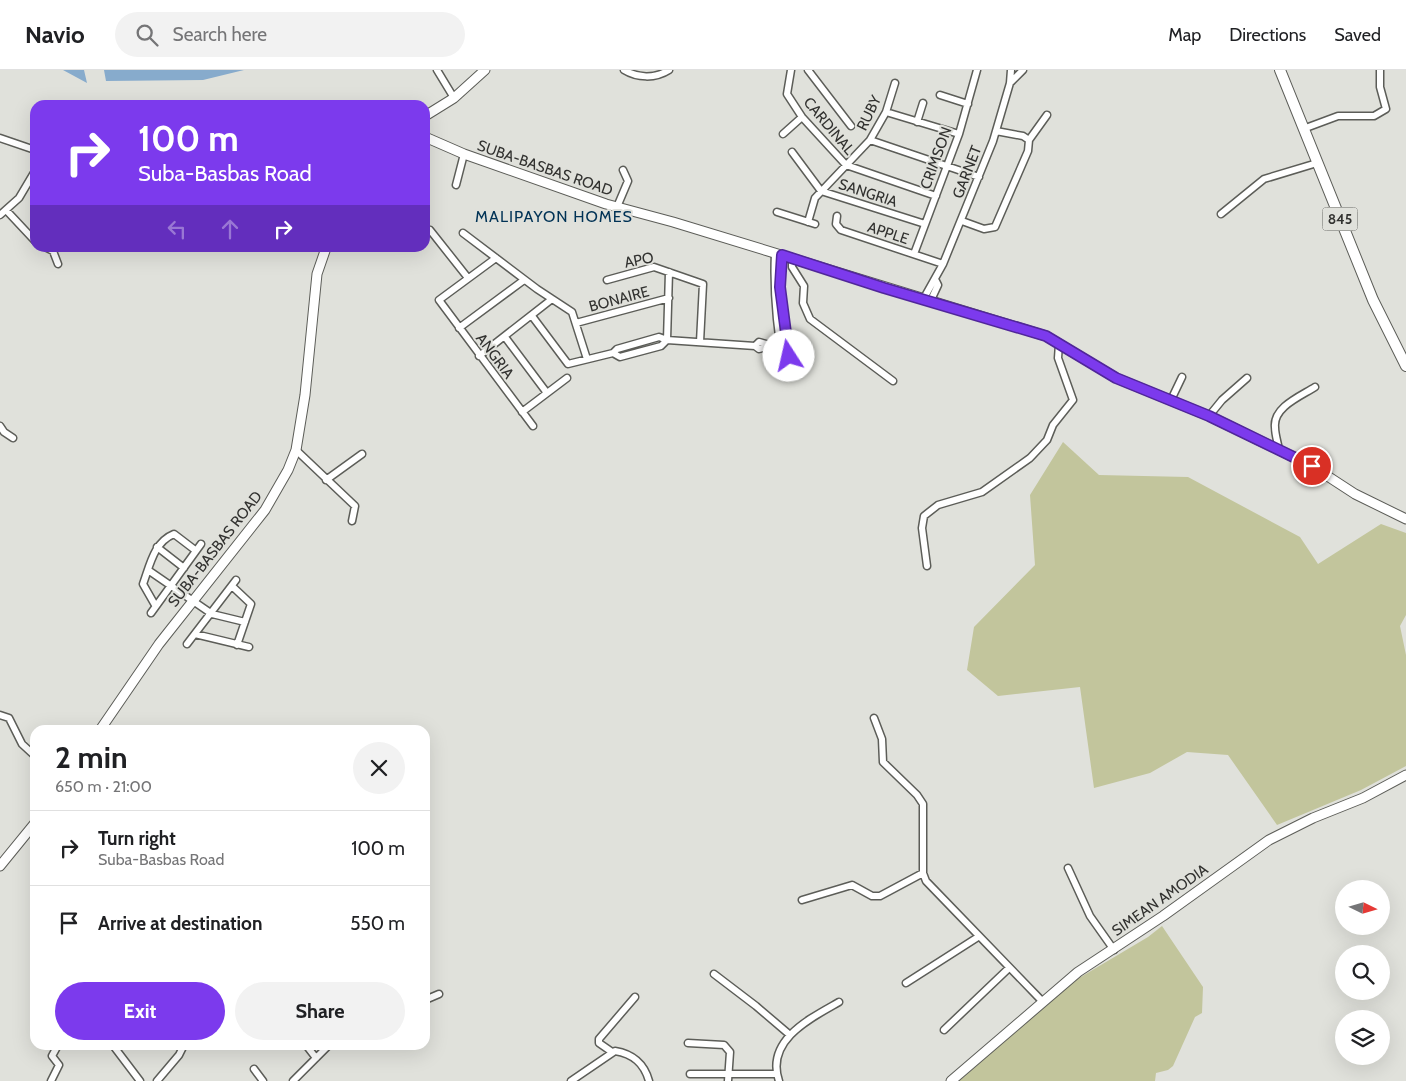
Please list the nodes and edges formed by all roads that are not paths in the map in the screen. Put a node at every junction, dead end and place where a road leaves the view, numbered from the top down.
1 (437, 70) edge
2 (485, 70) edge
3 (624, 70) edge
4 (669, 70) edge
5 (791, 70) edge
6 (808, 70) edge
7 (977, 70) edge
8 (1011, 70) edge
9 (1022, 70) edge
10 (1280, 70) edge
11 (1380, 70) edge
12 (1010, 82) junction
13 (895, 83) dead end
14 (940, 95) dead end
15 (454, 98) junction
16 (923, 103) dead end
17 (968, 104) junction
18 (886, 112) junction
19 (430, 113) edge
20 (1047, 115) dead end
21 (802, 117) junction
22 (917, 122) junction
23 (851, 126) dead end
24 (1303, 129) junction
25 (996, 131) junction
26 (782, 134) dead end
27 (959, 134) junction
28 (0, 138) edge
29 (430, 139) edge
30 (870, 140) junction
31 (1029, 140) junction
32 (30, 148) edge
33 (792, 152) dead end
34 (464, 154) junction
35 (1317, 163) junction
36 (846, 166) junction
37 (948, 166) junction
38 (623, 170) dead end
39 (979, 177) junction
40 (30, 179) edge
41 (456, 185) dead end
42 (822, 191) junction
43 (936, 196) junction
44 (617, 207) junction
45 (777, 212) dead end
46 (3, 213) edge
47 (1221, 214) dead end
48 (837, 216) dead end
49 (962, 220) junction
50 (925, 224) junction
51 (430, 230) dead end
52 (463, 233) dead end
53 (30, 236) edge
54 (54, 252) edge
55 (325, 252) edge
56 (779, 254) junction
57 (914, 254) junction
58 (496, 258) junction
59 (792, 258) junction
60 (58, 264) dead end
61 (943, 264) junction
62 (670, 272) junction
63 (468, 278) junction
64 (524, 280) junction
65 (607, 280) dead end
66 (669, 298) junction
67 (552, 299) junction
68 (928, 299) junction
69 (532, 316) junction
70 (576, 323) junction
71 (459, 328) junction
72 (506, 337) junction
73 (667, 340) junction
74 (700, 342) junction
75 (783, 343) junction
76 (1059, 344) junction
77 (479, 356) junction
78 (587, 359) junction
79 (1406, 366) edge
80 (787, 370) dead end
81 (1182, 376) dead end
82 (567, 378) dead end
83 (1247, 378) dead end
84 (893, 380) dead end
85 (1315, 387) dead end
86 (547, 393) junction
87 (1171, 400) junction
88 (522, 412) junction
89 (1209, 416) junction
90 (0, 426) edge
91 (533, 426) dead end
92 (13, 438) dead end
93 (296, 450) junction
94 (1279, 450) junction
95 (362, 454) dead end
96 (326, 480) junction
97 (1406, 519) edge
98 (352, 521) dead end
99 (201, 544) dead end
100 (157, 547) junction
101 (195, 550) junction
102 (927, 566) dead end
103 (184, 568) junction
104 (148, 570) junction
105 (170, 586) junction
106 (192, 601) junction
107 (155, 605) junction
108 (151, 613) dead end
109 (212, 614) junction
110 (244, 622) junction
111 (195, 634) junction
112 (187, 644) dead end
113 (237, 645) junction
114 (249, 647) dead end
115 (0, 716) edge
116 (874, 718) dead end
117 (104, 725) edge
118 (30, 751) edge
119 (1406, 775) edge
120 (30, 829) edge
121 (0, 866) edge
122 (1068, 868) dead end
123 (923, 873) junction
124 (802, 900) dead end
125 (978, 937) junction
126 (1114, 950) junction
127 (1009, 968) junction
128 (714, 974) dead end
129 (906, 983) dead end
130 (438, 994) dead end
131 (636, 997) dead end
132 (430, 998) edge
133 (1042, 1001) junction
134 (839, 1002) dead end
135 (944, 1030) dead end
136 (790, 1035) junction
137 (688, 1043) dead end
138 (55, 1050) edge
139 (117, 1050) edge
140 (182, 1050) edge
141 (310, 1050) edge
142 (324, 1050) edge
143 (612, 1052) junction
144 (316, 1058) junction
145 (254, 1069) dead end
146 (690, 1074) dead end
147 (728, 1078) edge
148 (778, 1078) edge
149 (261, 1080) edge
150 (51, 1081) edge
151 (140, 1081) edge
152 (157, 1081) edge
153 (293, 1081) edge
154 (571, 1081) edge
155 (648, 1081) edge
156 (951, 1081) edge

1 - 15 street
2 - 15 street
3 - 4 street
5 - 21 street, CARDINAL
6 - 23 street
7 - 17 street, CRIMSON
8 - 12 street, GARNET
9 - 12 street
10 - 24 main road, 845
11 - 24 street
12 - 25 street, GARNET
13 - 18 street, RUBY
14 - 17 street
15 - 19 street
16 - 22 street
17 - 27 street, CRIMSON
18 - 22 street
18 - 30 street, RUBY
20 - 31 street
21 - 26 street
21 - 36 street, CARDINAL
22 - 27 street
24 - 35 main road, 845
25 - 31 street
25 - 39 street, GARNET
27 - 37 street, CRIMSON
28 - 32 street
29 - 34 street, SUBA-BASBAS ROAD
30 - 36 street, RUBY
30 - 37 street
31 - 49 street
33 - 42 street, SANGRIA
34 - 41 street
34 - 44 street, SUBA-BASBAS ROAD
35 - 47 street
35 - 79 main road, 845
36 - 42 street, RUBY
36 - 43 street, CARDINAL
37 - 39 street
37 - 43 street, CRIMSON
38 - 44 street
39 - 49 street, GARNET
40 - 46 street
42 - 45 street, RUBY
42 - 50 street, SANGRIA
43 - 50 street, CRIMSON
44 - 56 street, SUBA-BASBAS ROAD
46 - 53 street
48 - 57 street, APPLE
49 - 61 street, GARNET
50 - 57 street, CRIMSON
51 - 63 street
52 - 58 street
54 - 60 street
55 - 93 street, SUBA-BASBAS ROAD
56 - 59 street, SUBA-BASBAS ROAD
56 - 75 street
57 - 61 street, APPLE
58 - 63 street
58 - 64 street
59 - 68 street, SUBA-BASBAS ROAD
59 - 84 street
61 - 68 street, GARNET
62 - 65 street, APO
62 - 66 street
62 - 74 street, APO
63 - 71 street, ANGRIA
64 - 67 street
64 - 71 street
66 - 70 street, BONAIRE
66 - 73 street
67 - 69 street
67 - 70 street
68 - 76 street, SUBA-BASBAS ROAD
69 - 72 street
69 - 78 street
70 - 78 street
71 - 77 street, ANGRIA
72 - 77 street
72 - 86 street
73 - 74 street
73 - 78 street
74 - 75 street
75 - 80 street
76 - 87 street, SUBA-BASBAS ROAD
76 - 102 street
77 - 88 street, ANGRIA
81 - 87 street
82 - 86 street
83 - 89 street
85 - 94 street
86 - 88 street
87 - 89 street, SUBA-BASBAS ROAD
88 - 91 street, ANGRIA
89 - 94 street, SUBA-BASBAS ROAD
90 - 92 street
93 - 96 street
93 - 106 street, SUBA-BASBAS ROAD
94 - 97 street, SUBA-BASBAS ROAD
95 - 96 street
96 - 98 street
99 - 101 street
100 - 101 street
100 - 103 street
100 - 104 street
101 - 103 street
103 - 105 street
104 - 105 street
104 - 107 street
105 - 106 street
105 - 107 street
106 - 109 street
106 - 117 street, SUBA-BASBAS ROAD
107 - 108 street
109 - 110 street
109 - 110 street
109 - 111 street
110 - 113 street
111 - 112 street
111 - 113 street
113 - 114 street
115 - 118 street
116 - 123 street
119 - 126 street, SIMEAN AMODIA
120 - 121 street
122 - 126 street
123 - 124 street
123 - 125 street
125 - 127 street
125 - 129 street
126 - 133 street, SIMEAN AMODIA
127 - 133 street
127 - 135 street
128 - 136 street
130 - 132 street
131 - 143 street
133 - 156 street, SIMEAN AMODIA
134 - 136 street
136 - 148 street
137 - 147 street
138 - 150 street
139 - 151 street
140 - 152 street
141 - 144 street
142 - 144 street
143 - 154 street
143 - 155 street
144 - 153 street
145 - 149 street
146 - 147 street
147 - 148 street

